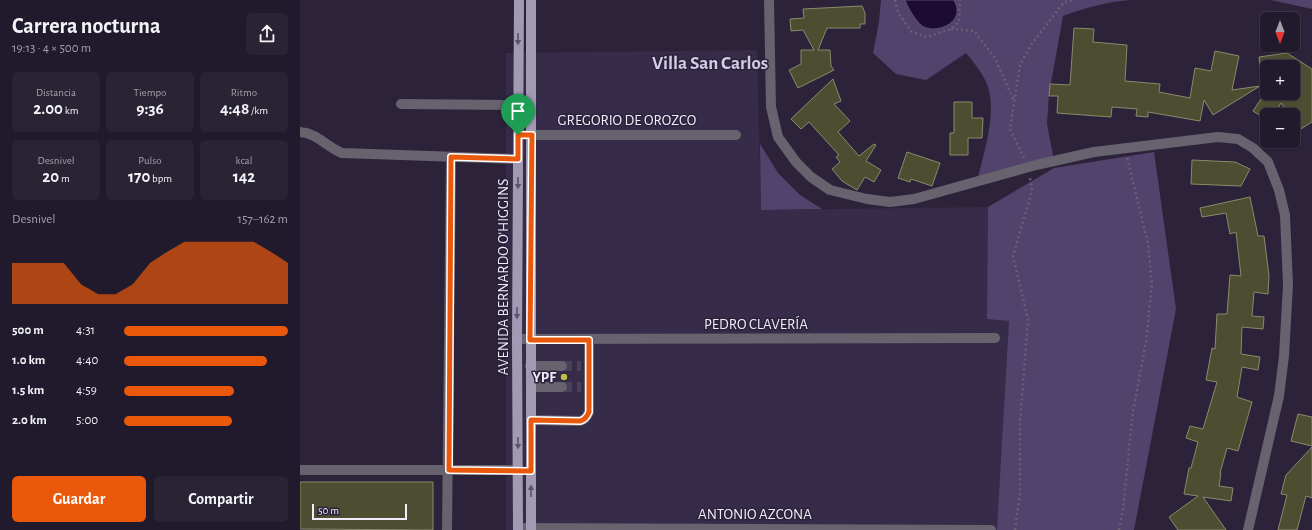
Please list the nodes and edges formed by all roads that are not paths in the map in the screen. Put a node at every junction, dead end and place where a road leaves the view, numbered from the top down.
1 (518, 0) edge
2 (531, 0) edge
3 (769, 0) edge
4 (401, 104) dead end
5 (518, 105) junction
6 (300, 132) edge
7 (518, 135) junction
8 (532, 135) junction
9 (736, 135) dead end
10 (451, 157) junction
11 (518, 159) junction
12 (995, 338) dead end
13 (517, 339) junction
14 (530, 340) junction
15 (589, 340) junction
16 (530, 366) junction
17 (562, 366) tunnel mouth
18 (531, 387) junction
19 (562, 387) tunnel mouth
20 (531, 420) junction
21 (300, 470) edge
22 (449, 470) junction
23 (518, 470) junction
24 (531, 471) junction
25 (518, 529) edge
26 (531, 529) edge
27 (447, 530) edge
28 (991, 530) edge
29 (1248, 530) edge

1 -> 5 main road, AVENIDA BERNARDO O'HIGGINS
2 - 8 main road, AVENIDA BERNARDO O'HIGGINS
3 - 29 street
4 - 5 street
5 - 7 main road, AVENIDA BERNARDO O'HIGGINS
6 - 10 street
7 - 8 street, GREGORIO DE OROZCO
7 - 11 main road, AVENIDA BERNARDO O'HIGGINS
8 - 9 street, GREGORIO DE OROZCO
8 - 14 main road, AVENIDA BERNARDO O'HIGGINS
10 - 11 street
10 - 22 street
11 -> 13 main road, AVENIDA BERNARDO O'HIGGINS
12 - 15 street, PEDRO CLAVERÍA
13 - 14 street, PEDRO CLAVERÍA
13 -> 23 main road, AVENIDA BERNARDO O'HIGGINS
14 - 15 street, PEDRO CLAVERÍA
14 - 16 main road, AVENIDA BERNARDO O'HIGGINS
15 - 20 street
16 - 17 street
16 - 18 main road, AVENIDA BERNARDO O'HIGGINS
18 - 19 street
18 - 20 main road, AVENIDA BERNARDO O'HIGGINS
20 - 24 main road, AVENIDA BERNARDO O'HIGGINS
21 - 22 street
22 - 23 street
22 - 27 street
23 - 24 main road
23 - 25 main road, AVENIDA BERNARDO O'HIGGINS
26 -> 24 main road, AVENIDA BERNARDO O'HIGGINS
25 - 26 street, ANTONIO AZCONA
26 - 28 street, ANTONIO AZCONA

